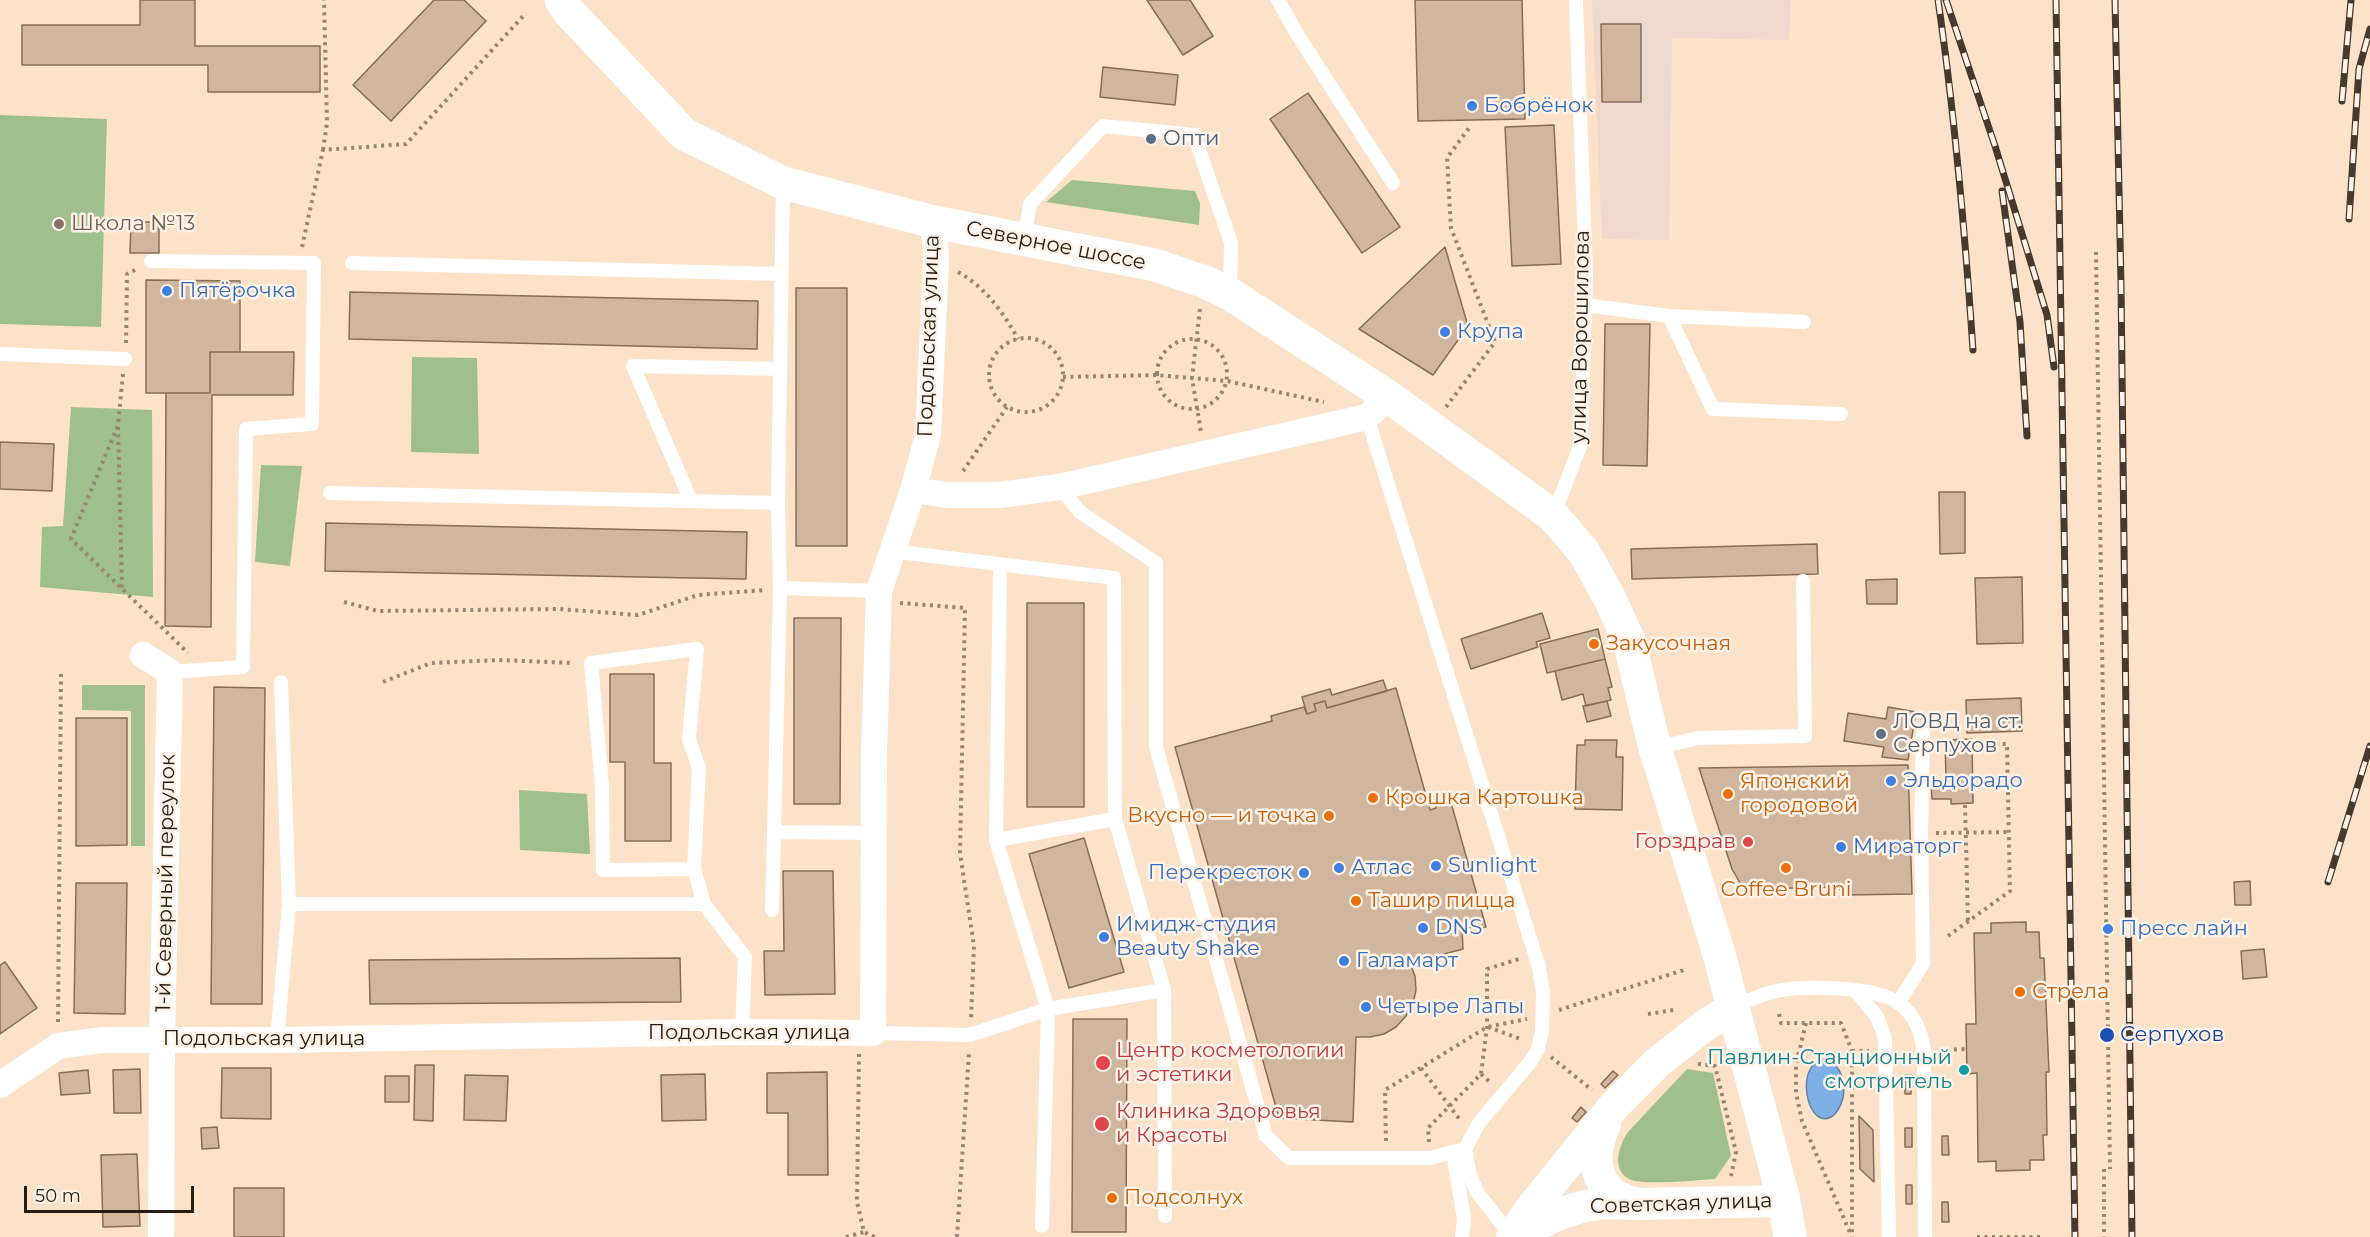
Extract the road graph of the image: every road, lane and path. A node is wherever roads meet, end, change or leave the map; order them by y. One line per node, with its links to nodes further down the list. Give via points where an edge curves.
1 (324, 0): 7 (path, via 327,123)
2 (561, 0): 8 (main road, Северное шоссе, via 684,134)
3 (1278, 0): 9 (lane)
4 (1576, 0): 19 (lane, улица Ворошилова)
5 (526, 13): 7 (path, via 406,144)
6 (1469, 128): 34 (path, via 1447,158 1451,228 1495,342)
7 (323, 150): 15 (path)
8 (783, 183): 10 (main road, Северное шоссе); 17 (lane)
9 (1393, 183)
10 (934, 222): 11 (main road, Северное шоссе); 13 (street, Подольская улица)
11 (1023, 241): 18 (main road, Северное шоссе, via 1155,265); 18 (lane, via 1030,204 1103,126 1194,135 1231,243)
12 (2096, 252): 114 (path)
13 (936, 260): 22 (path, via 973,280 1003,313); 39 (street, Подольская улица, via 928,435)
14 (151, 261): 15 (lane); 25 (path, via 127,274)
15 (298, 263): 54 (lane, via 315,263 312,424 246,429 243,667)
16 (352, 263): 17 (lane)
17 (781, 274): 26 (lane)
18 (1217, 288): 23 (path); 32 (main road, Северное шоссе)
19 (1585, 305): 20 (lane); 44 (lane, улица Ворошилова, via 1581,444)
20 (1669, 316): 21 (lane); 35 (lane, via 1713,409)
21 (1804, 322)
22 (1018, 339): 28 (path, via 1037,339 1046,344 1059,358); 31 (path, via 999,350 990,369 992,390)
23 (1195, 339): 27 (path, via 1176,342 1168,348); 29 (path); 30 (path, via 1205,341 1220,353)
24 (0, 354): 25 (lane)
25 (125, 359): 36 (path)
26 (780, 369): 42 (lane, via 633,366); 43 (lane)
27 (1156, 375): 28 (path); 29 (path); 33 (path, via 1168,401 1186,410)
28 (1063, 377): 31 (path, via 1056,398 1048,405 1028,412)
29 (1191, 378): 30 (path); 33 (path)
30 (1227, 381): 32 (path, via 1313,399); 33 (path, via 1213,403)
31 (1006, 406): 41 (path)
32 (1378, 407): 37 (street); 44 (main road, Северное шоссе); 76 (lane)
33 (1196, 410): 37 (path)
34 (1444, 410)
35 (1842, 414)
36 (118, 425): 48 (path); 48 (path, via 71,539)
37 (1206, 453): 38 (street)
38 (1059, 487): 41 (street, via 1000,495); 112 (lane, via 1080,512 1156,563 1156,747 1266,1136 1289,1158)
39 (913, 490): 41 (street); 45 (street, Подольская улица)
40 (330, 493): 42 (lane)
41 (947, 495)
42 (690, 501): 43 (lane)
43 (778, 503): 49 (lane)
44 (1553, 516): 61 (main road, via 1584,552 1629,641)
45 (891, 551): 46 (lane); 50 (street, Подольская улица)
46 (1000, 564): 63 (lane, via 1114,578); 69 (lane)
47 (1803, 581): 61 (lane, via 1805,736 1698,738)
48 (122, 588): 54 (path)
49 (780, 588): 50 (lane); 51 (path, via 698,595 638,615 559,609 378,611); 64 (lane)
50 (879, 596): 67 (street, Подольская улица); 92 (path, via 965,608 960,853 974,946)
51 (344, 602)
52 (143, 656): 56 (street)
53 (591, 663): 58 (path, via 431,663); 70 (lane, via 602,785 603,870); 70 (lane, via 697,649 689,739 699,768)
54 (206, 670): 56 (lane)
55 (62, 672): 96 (path)
56 (170, 672): 93 (street, 1-й Северный переулок)
57 (281, 682): 71 (lane)
58 (383, 682)
59 (1923, 734): 68 (lane)
60 (1986, 744): 66 (path, via 2007,744)
61 (1655, 748): 81 (main road)
62 (1965, 805): 65 (path)
63 (1115, 819): 69 (lane); 78 (lane)
64 (774, 832): 67 (lane); 73 (lane)
65 (1966, 832): 66 (path); 68 (path); 74 (path)
66 (2009, 832): 74 (path, via 2010,891)
67 (874, 833): 91 (street, Подольская улица)
68 (1921, 833): 80 (lane, via 1923,964)
69 (996, 840): 82 (lane)
70 (694, 869): 72 (lane)
71 (289, 904): 72 (lane); 94 (lane)
72 (704, 904): 90 (lane, via 745,957)
73 (772, 910)
74 (1968, 922): 75 (path)
75 (1948, 936)
76 (1535, 954): 89 (path, via 1487,969); 111 (lane, via 1543,993 1538,1049)
77 (1687, 969): 84 (path)
78 (1164, 990): 82 (lane); 118 (lane)
79 (1856, 991): 80 (lane, via 1882,995); 81 (lane, via 1827,988 1772,992); 129 (lane, via 1877,1017 1885,1038)
80 (1898, 1003): 130 (lane, via 1916,1022 1924,1051)
81 (1734, 1007): 107 (street); 116 (main road)
82 (1048, 1009): 92 (lane); 119 (lane)
83 (1674, 1010): 85 (path)
84 (1551, 1013)
85 (1648, 1014)
86 (1779, 1014): 88 (path, via 1781,1023)
87 (1528, 1019): 89 (path)
88 (1806, 1023): 99 (path, via 1841,1023); 128 (path, via 1796,1064 1796,1093 1802,1121)
89 (1487, 1027): 95 (path); 105 (path); 108 (path, via 1481,1074)
90 (742, 1032): 91 (street, Подольская улица); 94 (street, Подольская улица)
91 (866, 1033): 92 (lane); 120 (path, via 857,1202)
92 (970, 1035): 124 (path)
93 (162, 1040): 94 (street, Подольская улица); 96 (street, Подольская улица, via 103,1040); 121 (street, 1-й Северный переулок)
94 (277, 1040)
95 (1526, 1041)
96 (58, 1046): 106 (street, Подольская улица)
97 (1966, 1049): 98 (path)
98 (1936, 1050)
99 (1852, 1051): 100 (path); 128 (path)
100 (1873, 1051)
101 (1551, 1057): 107 (path)
102 (1714, 1058): 104 (path)
103 (1696, 1064): 104 (path)
104 (1715, 1066): 115 (path, via 1736,1152 1731,1176)
105 (1421, 1068): 108 (path); 112 (path, via 1385,1090)
106 (0, 1085)
107 (1607, 1102): 117 (street, via 1595,1160 1612,1193); 126 (street)
108 (1450, 1106): 109 (path); 110 (path, via 1428,1128)
109 (1462, 1122)
110 (1429, 1146)
111 (1459, 1151): 112 (lane, via 1430,1158); 125 (lane); 126 (lane, via 1477,1192)
112 (1386, 1158)
113 (2104, 1170): 133 (path)
114 (2110, 1170)
115 (1723, 1181)
116 (1784, 1201): 117 (street, Советская улица); 127 (main road)
117 (1638, 1204): 126 (street, Советская улица, via 1581,1207)
118 (1165, 1216)
119 (1042, 1226)
120 (864, 1232): 122 (path); 123 (path)
121 (161, 1237)
122 (846, 1237)
123 (875, 1237)
124 (957, 1237)
125 (1462, 1237)
126 (1512, 1237)
127 (1790, 1237)
128 (1852, 1237)
129 (1889, 1237)
130 (1925, 1237)
131 (1977, 1237): 132 (path)
132 (2042, 1237)
133 (2104, 1237)

